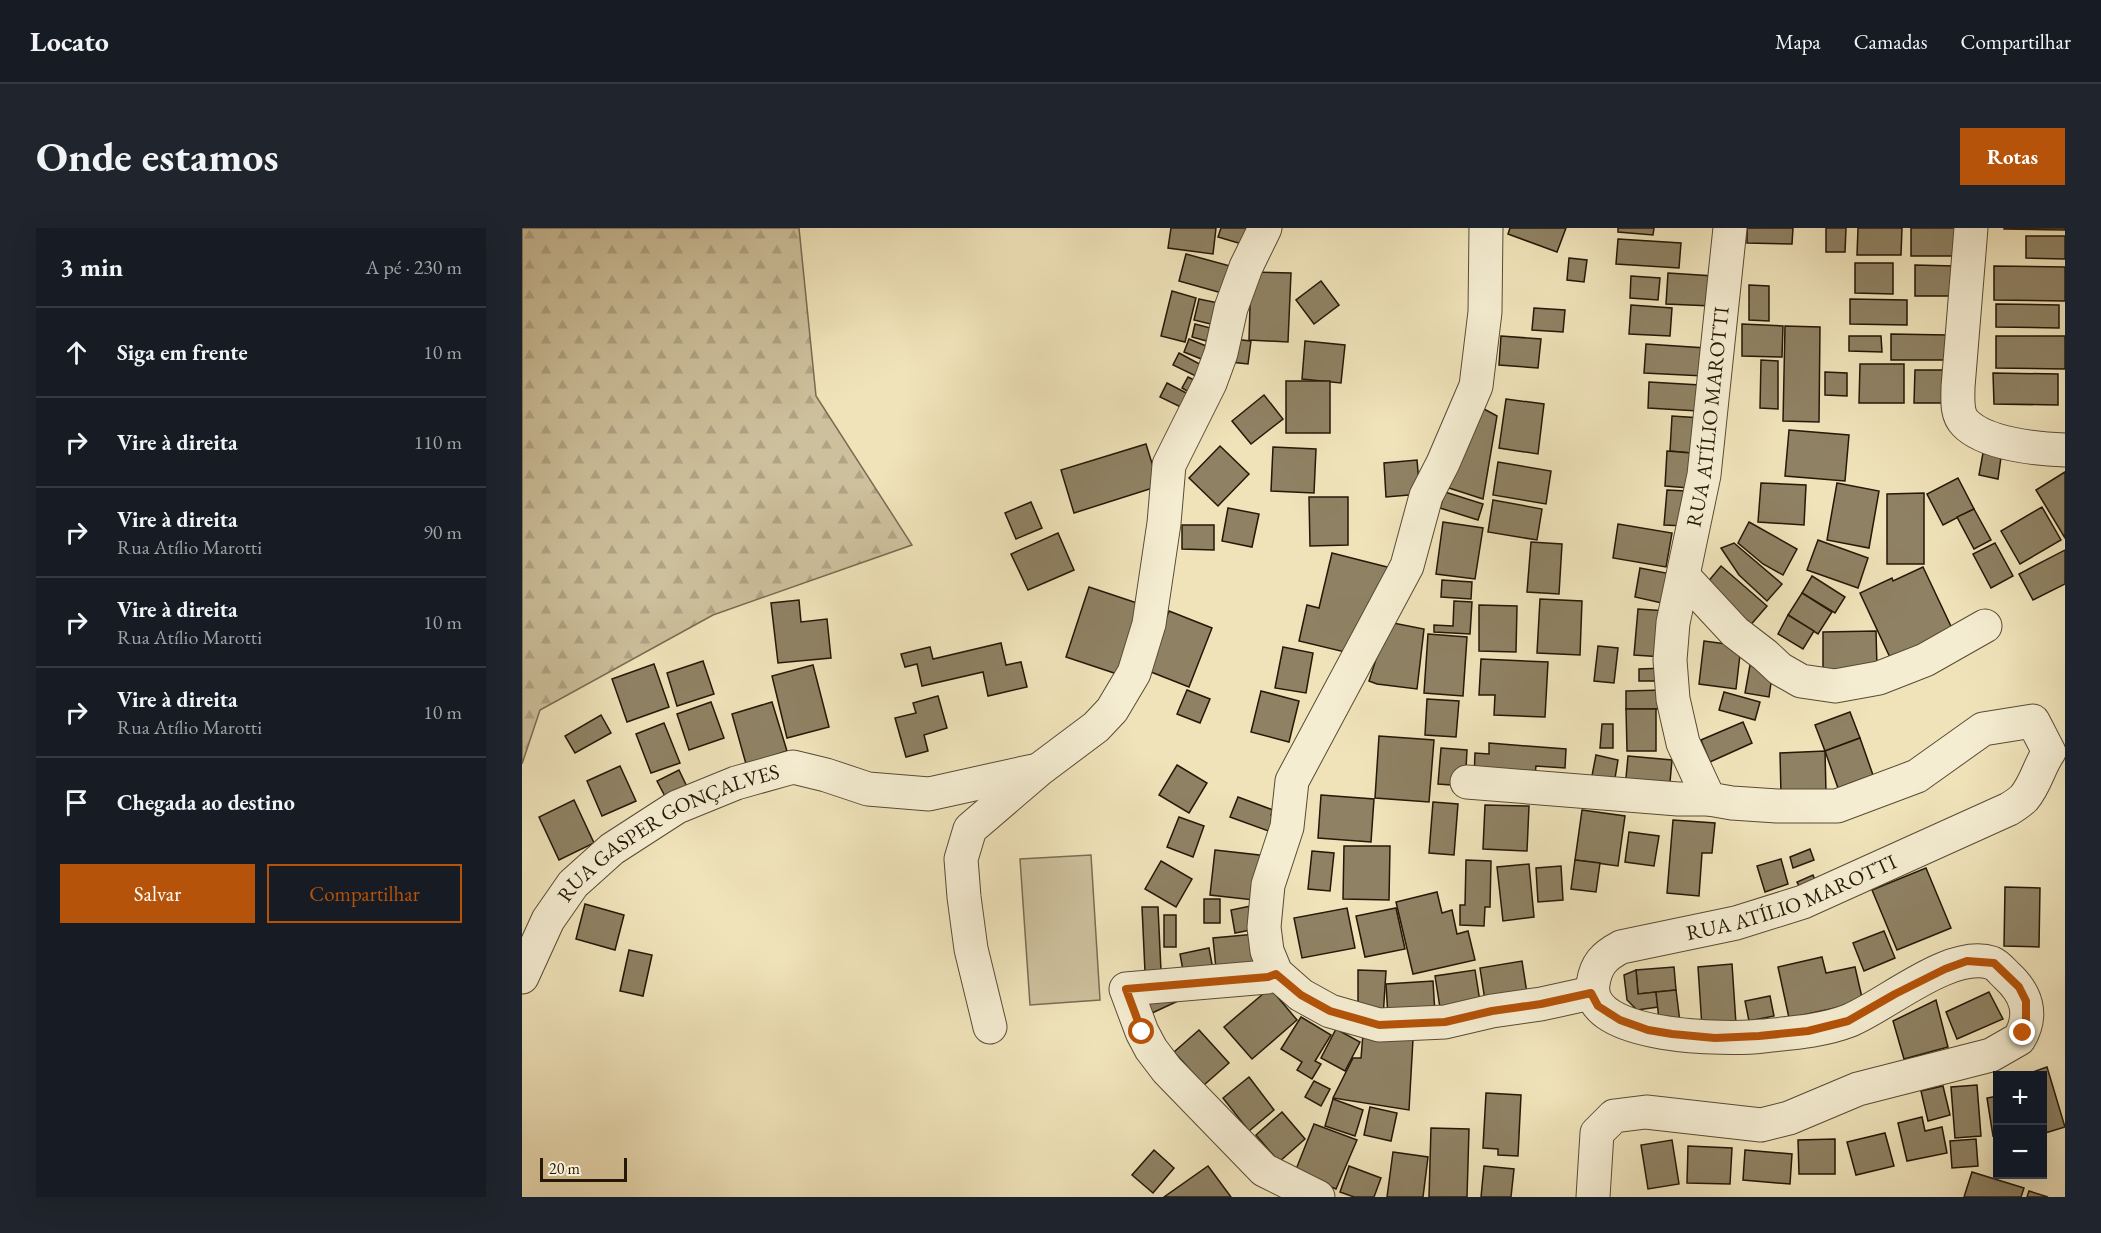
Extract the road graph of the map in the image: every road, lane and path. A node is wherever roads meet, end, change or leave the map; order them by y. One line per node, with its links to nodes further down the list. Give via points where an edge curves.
1 (1265, 228): 9 (street, via 1230,308 1210,383 1169,465 1149,624 1134,673 1112,710)
2 (1486, 228): 12 (street, via 1485,312 1476,386 1426,496 1407,566 1292,781 1287,827 1268,885 1264,927 1267,951)
3 (1730, 228): 6 (street, RUA ATÍLIO MAROTTI, via 1704,475)
4 (1971, 228): 5 (street, via 1957,403 1960,414 1977,432 2011,445)
5 (2065, 450)
6 (1683, 576): 7 (street, via 1735,632 1801,681 1835,686 1879,678 1925,660); 11 (street, RUA ATÍLIO MAROTTI, via 1673,623 1673,699 1683,743)
7 (1984, 626)
8 (2057, 751): 11 (street, RUA ATÍLIO MAROTTI, via 2032,721 1983,729 1917,776 1837,806 1766,806); 14 (street, RUA ATÍLIO MAROTTI, via 2042,762 2023,799 2009,809 1803,902 1736,923 1621,947 1601,960)
9 (1040, 769): 13 (street, RUA GASPER GONÇALVES, via 929,794 868,789 793,767 736,783 677,807 612,849 573,884 548,920); 15 (street, via 970,829 961,859 971,949)
10 (1467, 782): 11 (street)
11 (1709, 799)
12 (1276, 974): 14 (street, via 1301,995 1330,1011 1379,1025 1445,1022); 16 (street, via 1126,989 1142,1032 1167,1070 1264,1170)
13 (522, 977)
14 (1591, 993): 17 (street, via 1598,1006 1620,1020 1648,1030 1715,1038 1808,1031 1848,1021 1967,961 1994,963 2019,987 2026,1001 2023,1033 2001,1050 1858,1089 1789,1118 1761,1125 1646,1112 1614,1116 1597,1133)
15 (990, 1027)
16 (1318, 1197)
17 (1593, 1197)

